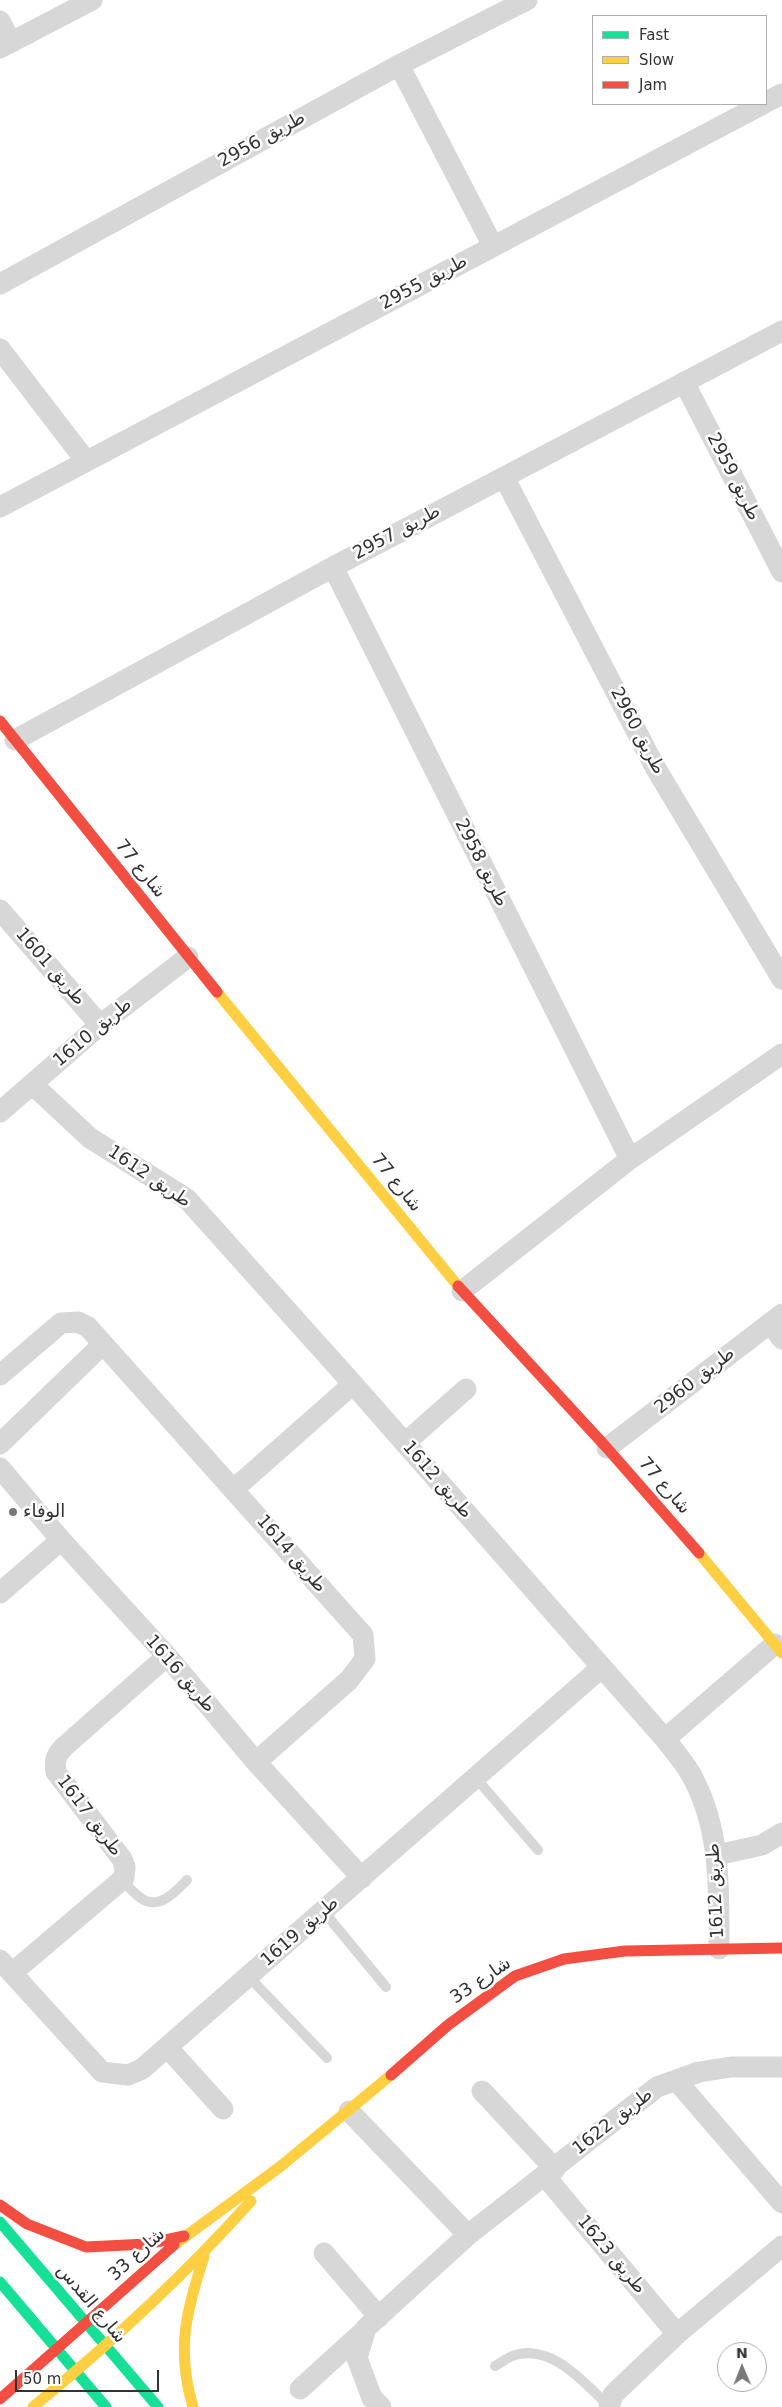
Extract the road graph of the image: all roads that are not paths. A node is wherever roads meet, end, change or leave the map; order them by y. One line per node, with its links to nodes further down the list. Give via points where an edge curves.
1 (92, 0): 4 (street)
2 (527, 0): 5 (street, طريق 2956)
3 (0, 21): 4 (street)
4 (5, 45)
5 (399, 65): 9 (street); 10 (street, طريق 2956)
6 (782, 94): 7 (street, طريق 2955)
7 (767, 102)
8 (760, 105): 9 (street, طريق 2955)
9 (493, 246): 14 (street, طريق 2955)
10 (0, 284)
11 (782, 331): 13 (street, طريق 2957)
12 (0, 349): 14 (street)
13 (684, 382): 15 (street, طريق 2957); 18 (street, طريق 2959)
14 (86, 461): 16 (street, طريق 2955)
15 (504, 477): 17 (street, طريق 2957); 23 (street, طريق 2960, via 655,767)
16 (0, 507)
17 (332, 567): 20 (street, طريق 2957); 28 (street, طريق 2958)
18 (782, 572)
19 (0, 721): 20 (street, شارع 77)
20 (15, 740): 22 (street, شارع 77)
21 (0, 910): 24 (street, طريق 1601)
22 (188, 957): 24 (street, طريق 1610); 29 (street, شارع 77)
23 (782, 979)
24 (100, 1025): 26 (street, طريق 1610)
25 (782, 1054): 28 (street)
26 (33, 1085): 27 (street, طريق 1610); 33 (street, طريق 1612, via 90,1138 187,1199)
27 (0, 1112)
28 (630, 1159): 29 (street)
29 (462, 1291): 37 (street, شارع 77)
30 (778, 1325): 37 (street, طريق 2960)
31 (103, 1344): 32 (street, طريق 1614, via 83,1324 61,1323); 36 (street); 39 (street, طريق 1614)
32 (0, 1376)
33 (353, 1384): 35 (street, طريق 1612); 39 (street)
34 (466, 1389): 35 (street)
35 (405, 1443): 44 (street, طريق 1612)
36 (0, 1444)
37 (607, 1448): 42 (street, شارع 77)
38 (0, 1468): 40 (street, طريق 1616)
39 (234, 1489): 46 (street, طريق 1614, via 363,1635 366,1659 349,1680)
40 (62, 1540): 41 (street); 43 (street, طريق 1616)
41 (0, 1593)
42 (779, 1648): 45 (street)
43 (166, 1656): 46 (street, طريق 1616); 52 (street, طريق 1617, via 65,1746 54,1763 56,1772 122,1859 124,1878)
44 (602, 1666): 45 (street, طريق 1612); 47 (street, طريق 1619)
45 (665, 1739): 50 (street, طريق 1612, via 694,1779)
46 (256, 1762): 51 (street, طريق 1616)
47 (476, 1777): 49 (lane); 51 (street, طريق 1619)
48 (782, 1833): 50 (street, via 762,1845)
49 (538, 1850)
50 (717, 1856): 56 (street, طريق 1612)
51 (362, 1878): 54 (street, طريق 1619)
52 (120, 1880): 53 (lane, via 142,1899 151,1902 163,1901); 57 (street, طريق 1617)
53 (188, 1880)
54 (324, 1912): 58 (street, طريق 1619); 59 (lane)
55 (782, 1948): 56 (street, شارع 33)
56 (719, 1949): 66 (street, شارع 33, via 625,1951 564,1959 515,1976 448,2025)
57 (6, 1966): 60 (street, طريق 1619, via 102,2072 128,2075 142,2069)
58 (249, 1977): 60 (street, طريق 1619); 61 (lane)
59 (386, 1987)
60 (167, 2047): 65 (street)
61 (327, 2058)
62 (782, 2067): 63 (street, طريق 1622, via 731,2067)
63 (676, 2080): 68 (street, طريق 1622, via 657,2087); 69 (street)
64 (482, 2091): 68 (street, طريق 1623)
65 (223, 2110)
66 (349, 2111): 67 (street, شارع 33); 73 (street)
67 (281, 2166): 72 (street, شارع 33); 75 (street, شارع 33)
68 (550, 2172): 73 (street, طريق 1622); 80 (street, طريق 1623)
69 (782, 2203)
70 (0, 2205): 72 (street, via 27,2224 86,2248 147,2244)
71 (0, 2222): 79 (street, شارع القدس)
72 (185, 2235): 79 (street, شارع 33)
73 (468, 2235): 78 (street, طريق 1622)
74 (782, 2246): 80 (street)
75 (206, 2252): 81 (street, شارع 33); 91 (street, via 190,2298 184,2352)
76 (324, 2253): 78 (street)
77 (0, 2282): 82 (street)
78 (373, 2322): 85 (street, طريق 1622); 92 (street, via 358,2358 372,2398)
79 (85, 2324): 81 (street, شارع القدس); 82 (street, شارع 33)
80 (678, 2334): 87 (street, via 613,2395)
81 (104, 2347): 84 (street, شارع 33); 90 (street, شارع القدس)
82 (56, 2349): 84 (street); 86 (street, شارع 33)
83 (495, 2366): 87 (lane, via 515,2355 535,2353 554,2358)
84 (76, 2372): 88 (street, شارع 33); 89 (street)
85 (300, 2389)
86 (0, 2399)
87 (609, 2406)
88 (33, 2407)
89 (106, 2407)
90 (158, 2407)
91 (193, 2407)
92 (380, 2407)

